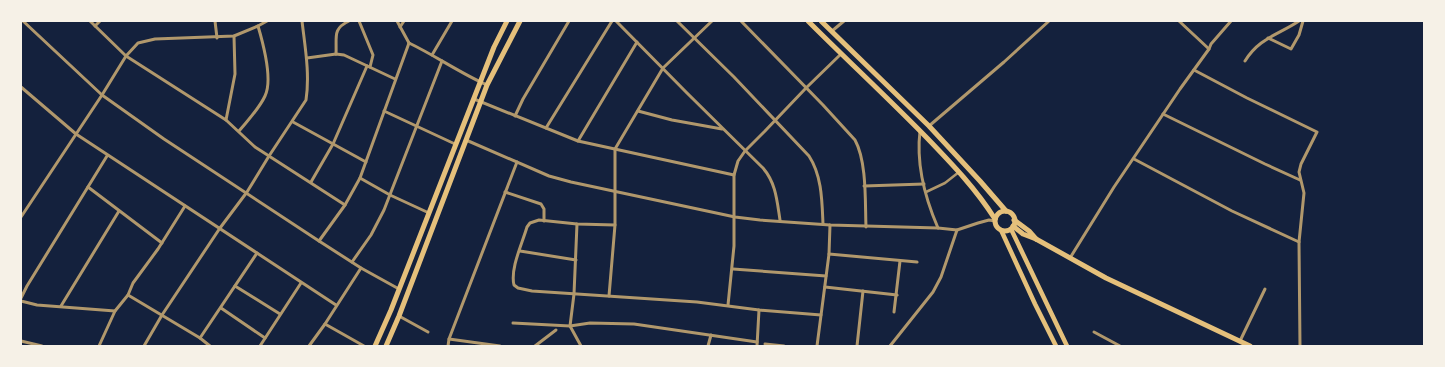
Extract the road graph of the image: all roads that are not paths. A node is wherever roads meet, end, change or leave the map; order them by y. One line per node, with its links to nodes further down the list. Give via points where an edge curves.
1 (24, 21): 54 (street)
2 (90, 21): 28 (street)
3 (100, 21): 28 (street)
4 (215, 21): 34 (street)
5 (267, 21): 29 (street)
6 (302, 21): 43 (street)
7 (350, 21): 39 (street, via 337,30)
8 (359, 21): 46 (street, via 373,55)
9 (397, 21): 30 (street)
10 (404, 21): 30 (street)
11 (452, 21): 41 (street)
12 (507, 21): 50 (main road)
13 (520, 21): 51 (main road)
14 (569, 21): 60 (street)
15 (612, 21): 66 (street)
16 (616, 21): 36 (street)
17 (677, 21): 33 (street)
18 (712, 21): 33 (street)
19 (741, 21): 52 (street)
20 (808, 21): 40 (main road)
21 (821, 21): 31 (main road)
22 (844, 21): 31 (street)
23 (1049, 21): 65 (street)
24 (1179, 21): 38 (street)
25 (1231, 21): 38 (street)
26 (1299, 21): 35 (street)
27 (1303, 21): 35 (street, via 1291,49)
28 (95, 26): 42 (street)
29 (258, 26): 32 (street); 69 (street, via 264,48 268,83 266,95)
30 (400, 27): 37 (street)
31 (832, 32): 65 (main road)
32 (234, 36): 34 (street); 61 (street, via 235,74)
33 (694, 37): 47 (street); 62 (street)
34 (216, 38): 42 (street, via 155,39 138,43)
35 (1268, 38): 45 (street, via 1252,50)
36 (637, 42): 47 (street); 72 (street)
37 (409, 43): 41 (street); 49 (street)
38 (1210, 48): 48 (street)
39 (336, 54): 43 (street); 46 (street, via 344,55)
40 (842, 54): 52 (street); 68 (main road)
41 (432, 55): 44 (street)
42 (126, 56): 54 (street); 61 (street)
43 (307, 58): 63 (street, via 306,100)
44 (442, 61): 50 (street); 64 (street)
45 (1245, 61)
46 (368, 67): 49 (street); 73 (street)
47 (663, 68): 58 (street); 67 (street)
48 (1194, 70): 59 (street); 85 (street, via 1317,132 1301,164)
49 (395, 79): 57 (street)
50 (480, 82): 51 (street); 55 (main road)
51 (487, 85): 56 (main road)
52 (806, 88): 62 (street); 88 (street, via 855,140 861,154)
53 (21, 89): 70 (street)
54 (102, 95): 70 (street); 90 (street, via 164,139)
55 (474, 99): 56 (street); 74 (main road)
56 (481, 101): 60 (street); 71 (main road)
57 (384, 111): 64 (street); 80 (street)
58 (638, 111): 67 (street); 75 (street)
59 (1163, 114): 79 (street); 85 (street)
60 (515, 116): 66 (street)
61 (226, 120): 69 (street)
62 (776, 121): 76 (street); 107 (street, via 813,163 819,182)
63 (293, 122): 73 (street); 78 (street)
64 (416, 126): 74 (street); 94 (street)
65 (929, 126): 98 (main road)
66 (546, 128): 72 (street)
67 (723, 129): 76 (street)
68 (920, 130): 82 (main road); 87 (street, via 919,155)
69 (239, 131): 78 (street, via 255,147)
70 (76, 134): 77 (street); 100 (street)
71 (466, 140): 81 (street); 153 (main road)
72 (578, 141): 75 (street)
73 (332, 144): 80 (street); 86 (street)
74 (455, 144): 99 (main road)
75 (615, 149): 83 (street); 92 (street)
76 (745, 151): 83 (street, via 738,161); 102 (street, via 772,179)
77 (108, 156): 89 (street); 96 (street)
78 (269, 156): 86 (street); 90 (street)
79 (1134, 159): 119 (street, via 1232,211); 123 (street, via 1106,198)
80 (366, 162): 84 (street)
81 (517, 162): 91 (street); 92 (street, via 559,179)
82 (960, 172): 93 (street); 103 (main road, via 985,202)
83 (734, 175): 101 (street)
84 (360, 178): 94 (street); 95 (street)
85 (1300, 180): 119 (street, via 1304,193)
86 (311, 182): 95 (street)
87 (924, 184): 88 (street); 93 (street)
88 (864, 186): 110 (street)
89 (88, 187): 97 (street); 141 (street)
90 (247, 192): 111 (street); 117 (street)
91 (505, 192): 105 (street, via 541,204 544,209); 164 (street)
92 (615, 192): 101 (street); 108 (street)
93 (926, 192): 112 (street)
94 (390, 195): 99 (street); 126 (street, via 372,235)
95 (345, 205): 117 (street)
96 (186, 206): 111 (street); 118 (street)
97 (119, 211): 118 (street); 145 (street)
98 (1006, 211): 103 (main road, via 999,213); 104 (main road)
99 (429, 213): 134 (main road)
100 (21, 217)
101 (735, 217): 102 (street); 129 (street)
102 (780, 220): 107 (street)
103 (995, 220): 114 (street); 115 (main road)
104 (1014, 220): 113 (main road); 116 (main road)
105 (544, 221): 106 (street); 120 (street, via 530,223)
106 (577, 224): 108 (street); 124 (street)
107 (823, 224): 109 (street)
108 (615, 225): 140 (street)
109 (830, 225): 110 (street); 122 (street)
110 (866, 227): 112 (street)
111 (220, 228): 121 (street); 151 (street)
112 (938, 228): 114 (street)
113 (1012, 228): 115 (main road); 116 (main road); 163 (main road)
114 (957, 230): 188 (street, via 933,292)
115 (1001, 230): 169 (main road)
116 (1036, 239): 123 (main road)
117 (319, 241): 126 (street)
118 (162, 242): 138 (street, via 133,283)
119 (1299, 242): 192 (street)
120 (520, 251): 124 (street); 137 (street, via 513,275 516,287 532,291)
121 (258, 252): 131 (street); 132 (street)
122 (829, 254): 125 (street); 130 (street)
123 (1070, 258): 166 (main road, via 1106,278)
124 (576, 260): 137 (street)
125 (900, 261): 127 (street); 139 (street)
126 (352, 262): 128 (street)
127 (917, 262)
128 (361, 268): 134 (street); 143 (street)
129 (733, 269): 130 (street); 144 (street)
130 (826, 276): 133 (street)
131 (301, 283): 143 (street); 150 (street)
132 (236, 286): 146 (street); 150 (street)
133 (824, 287): 136 (street); 152 (street)
134 (399, 289): 177 (main road)
135 (1265, 289): 166 (street)
136 (863, 291): 139 (street); 187 (street)
137 (574, 294): 140 (street); 156 (street)
138 (128, 295): 148 (street); 151 (street)
139 (897, 295): 149 (street)
140 (609, 296): 144 (street)
141 (21, 298)
142 (21, 301): 145 (street)
143 (336, 305): 154 (street)
144 (728, 305): 147 (street)
145 (61, 306): 148 (street)
146 (221, 308): 161 (street); 162 (street)
147 (759, 310): 152 (street); 167 (street)
148 (115, 311): 171 (street)
149 (894, 312)
150 (280, 314): 162 (street)
151 (162, 315): 161 (street); 172 (street)
152 (821, 315): 186 (street)
153 (399, 316): 158 (street); 178 (main road)
154 (325, 324): 175 (street); 176 (street)
155 (513, 324): 156 (street)
156 (570, 326): 160 (street, via 590,323 634,324); 182 (street)
157 (556, 330): 181 (street)
158 (428, 332)
159 (1094, 332): 190 (street)
160 (711, 335): 167 (street); 183 (street)
161 (200, 338): 173 (street)
162 (265, 338): 174 (street)
163 (1063, 338): 169 (main road); 189 (main road)
164 (449, 339): 179 (street); 180 (street)
165 (21, 341): 170 (street)
166 (1240, 341): 191 (main road)
167 (757, 342): 184 (street)
168 (765, 344): 185 (street)
169 (1056, 345)
170 (42, 346)
171 (100, 346)
172 (144, 346)
173 (210, 346)
174 (260, 346)
175 (309, 346)
176 (364, 346)
177 (375, 346)
178 (386, 346)
179 (448, 346)
180 (500, 346)
181 (535, 346)
182 (581, 346)
183 (708, 346)
184 (757, 346)
185 (784, 346)
186 (816, 346)
187 (857, 346)
188 (890, 346)
189 (1067, 346)
190 (1120, 346)
191 (1250, 346)
192 (1300, 346)

